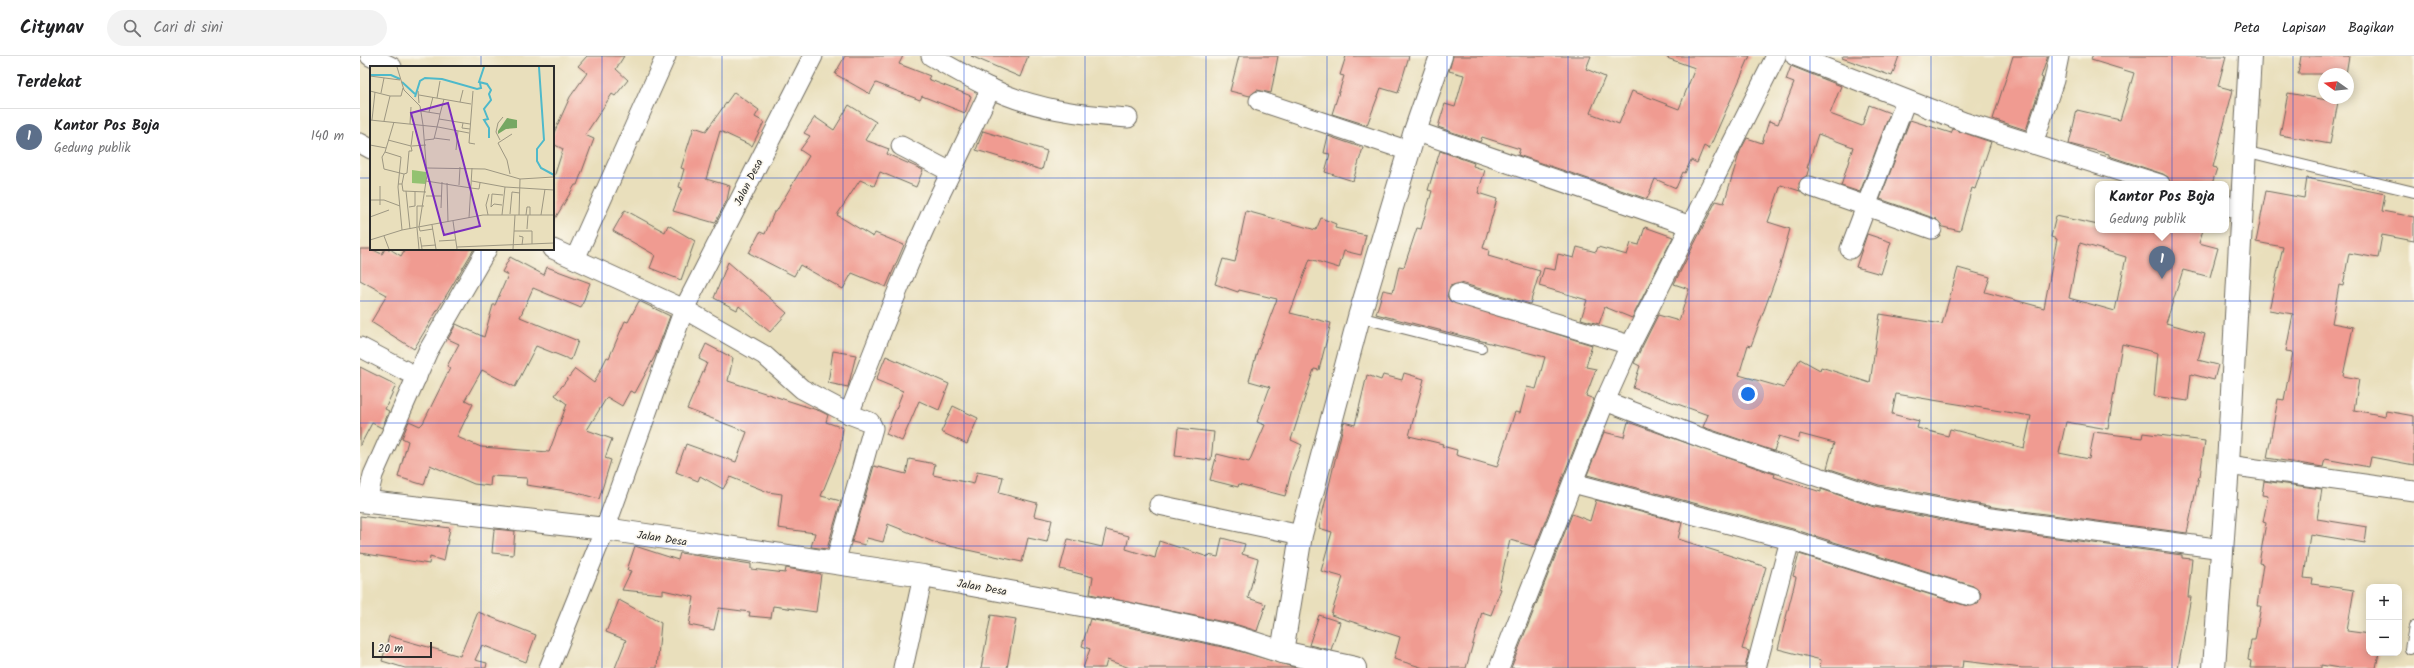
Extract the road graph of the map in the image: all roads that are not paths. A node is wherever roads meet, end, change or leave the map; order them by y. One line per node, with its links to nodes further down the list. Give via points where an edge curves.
1 (370, 56): 10 (street)
2 (666, 56): 32 (street)
3 (813, 56): 34 (street, Jalan Desa)
4 (930, 56): 11 (street)
5 (1441, 56): 15 (street)
6 (1776, 56): 27 (street)
7 (1795, 56): 12 (street)
8 (2059, 56): 17 (street, via 2054,80)
9 (2250, 56): 20 (street)
10 (390, 66)
11 (991, 88): 14 (street, via 1056,110); 21 (street)
12 (1906, 100): 17 (street); 25 (street)
13 (1259, 101): 15 (street)
14 (1128, 118)
15 (1412, 141): 27 (street); 35 (street)
16 (360, 143): 19 (street)
17 (2033, 144): 22 (street)
18 (902, 146): 21 (street)
19 (370, 148)
20 (2244, 152): 24 (lane); 26 (street)
21 (952, 172): 41 (street, via 935,204 893,302)
22 (2150, 181)
23 (1809, 186): 25 (street)
24 (2414, 192)
25 (1866, 206): 28 (street); 30 (street)
26 (2233, 208): 42 (street)
27 (1691, 226): 36 (street)
28 (1932, 229)
29 (554, 249): 32 (street)
30 (1850, 249)
31 (486, 250): 39 (street, Jalan Desa, via 428,351)
32 (575, 259): 34 (street)
33 (1458, 294): 36 (street)
34 (684, 309): 41 (street, via 764,355 802,389); 47 (street, Jalan Desa)
35 (1359, 317): 38 (lane); 48 (street)
36 (1630, 345): 40 (street)
37 (360, 347): 39 (street)
38 (1481, 348)
39 (417, 377): 45 (street, Jalan Desa)
40 (1605, 401): 43 (street); 50 (street, via 1707,440 1876,496 1991,518)
41 (849, 414): 51 (street, via 870,422 873,428)
42 (2228, 465): 44 (street); 50 (street)
43 (1573, 483): 49 (street); 60 (street)
44 (2414, 491)
45 (364, 501): 47 (street, Jalan Desa)
46 (1159, 505): 48 (street)
47 (605, 529): 51 (street, Jalan Desa); 57 (street, Jalan Desa)
48 (1301, 535): 56 (street)
49 (1790, 540): 53 (street); 61 (street)
50 (2222, 549): 62 (street)
51 (835, 563): 52 (street, Jalan Desa)
52 (922, 576): 56 (street, Jalan Desa, via 1119,612 1235,637); 58 (street)
53 (1970, 596)
54 (2414, 627): 55 (lane)
55 (2410, 649)
56 (1282, 652): 59 (street, Jalan Desa)
57 (549, 668)
58 (903, 668)
59 (1355, 668)
60 (1499, 668)
61 (1756, 668)
62 (2214, 668)

